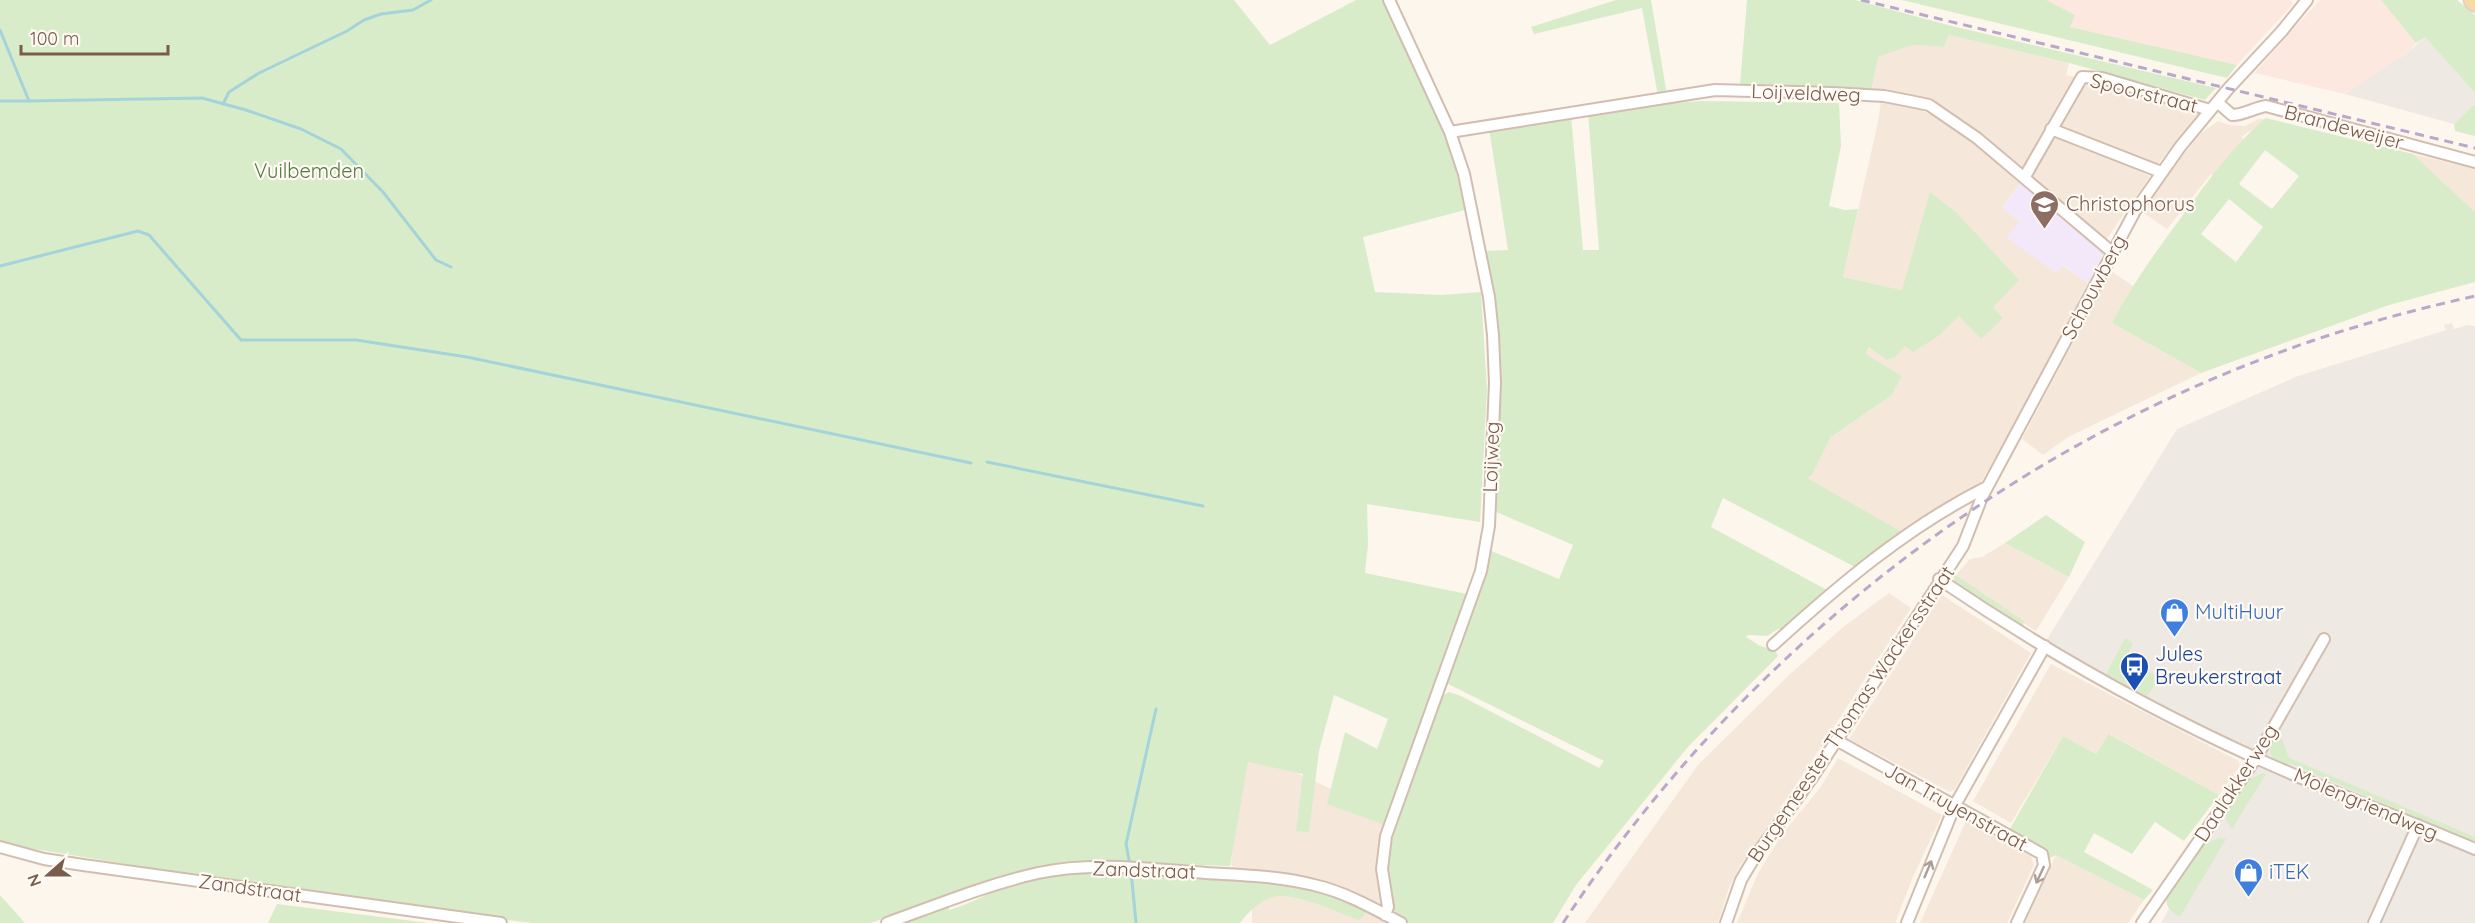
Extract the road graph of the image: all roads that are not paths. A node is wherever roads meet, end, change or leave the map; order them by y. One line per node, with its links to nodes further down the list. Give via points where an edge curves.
1 (1389, 0): 7 (street, Loijweg)
2 (2301, 0): 4 (street, Schouwberg)
3 (2307, 0): 4 (street, Schouwberg)
4 (2292, 20): 5 (street, Schouwberg)
5 (2214, 106): 6 (street, Spoorstraat, via 2086,75 2079,80); 8 (street, Brandeweijer, via 2232,115 2266,106); 9 (street, Schouwberg)
6 (2051, 129): 9 (street); 10 (street)
7 (1450, 132): 10 (street, Loijveldweg, via 1715,90 1884,96 1929,105 1977,138); 24 (street, Loijweg, via 1479,242 1493,335 1489,526 1481,571 1386,836 1382,869 1388,907)
8 (2475, 162)
9 (2161, 172): 11 (street, Schouwberg)
10 (2024, 178): 11 (street, Loijveldweg)
11 (2112, 252): 12 (street, Schouwberg)
12 (1987, 487): 13 (street, Schouwberg); 16 (street, via 1937,513 1896,542 1826,596)
13 (1978, 506): 14 (street, Burgemeester Thomas Wackersstraat, via 1963,546)
14 (1939, 579): 17 (street, Molengriendweg); 18 (street, Burgemeester Thomas Wackersstraat)
15 (2324, 639): 19 (street, Daalakkerweg)
16 (1773, 645)
17 (2045, 646): 19 (street, Molengriendweg); 20 (street)
18 (1836, 740): 20 (street, Jan Truyenstraat); 28 (street, Burgemeester Thomas Wackersstraat, via 1756,855 1741,880)
19 (2256, 758): 21 (street, Molengriendweg); 31 (street, Daalakkerweg)
20 (1955, 805): 29 (street, one-way to 20); 30 (street, Jan Truyenstraat, one-way to 30, via 2042,854 2044,865)
21 (2418, 825): 23 (street, Molengriendweg); 32 (street)
22 (0, 847): 25 (street, Zandstraat, via 92,866)
23 (2475, 849)
24 (1385, 915): 26 (street, Zandstraat, via 1355,899 1291,881 1093,867 1013,879); 27 (street, Zandstraat)
25 (501, 923)
26 (887, 923)
27 (1401, 923)
28 (1726, 923)
29 (1907, 923)
30 (2017, 923)
31 (2142, 923)
32 (2374, 923)

